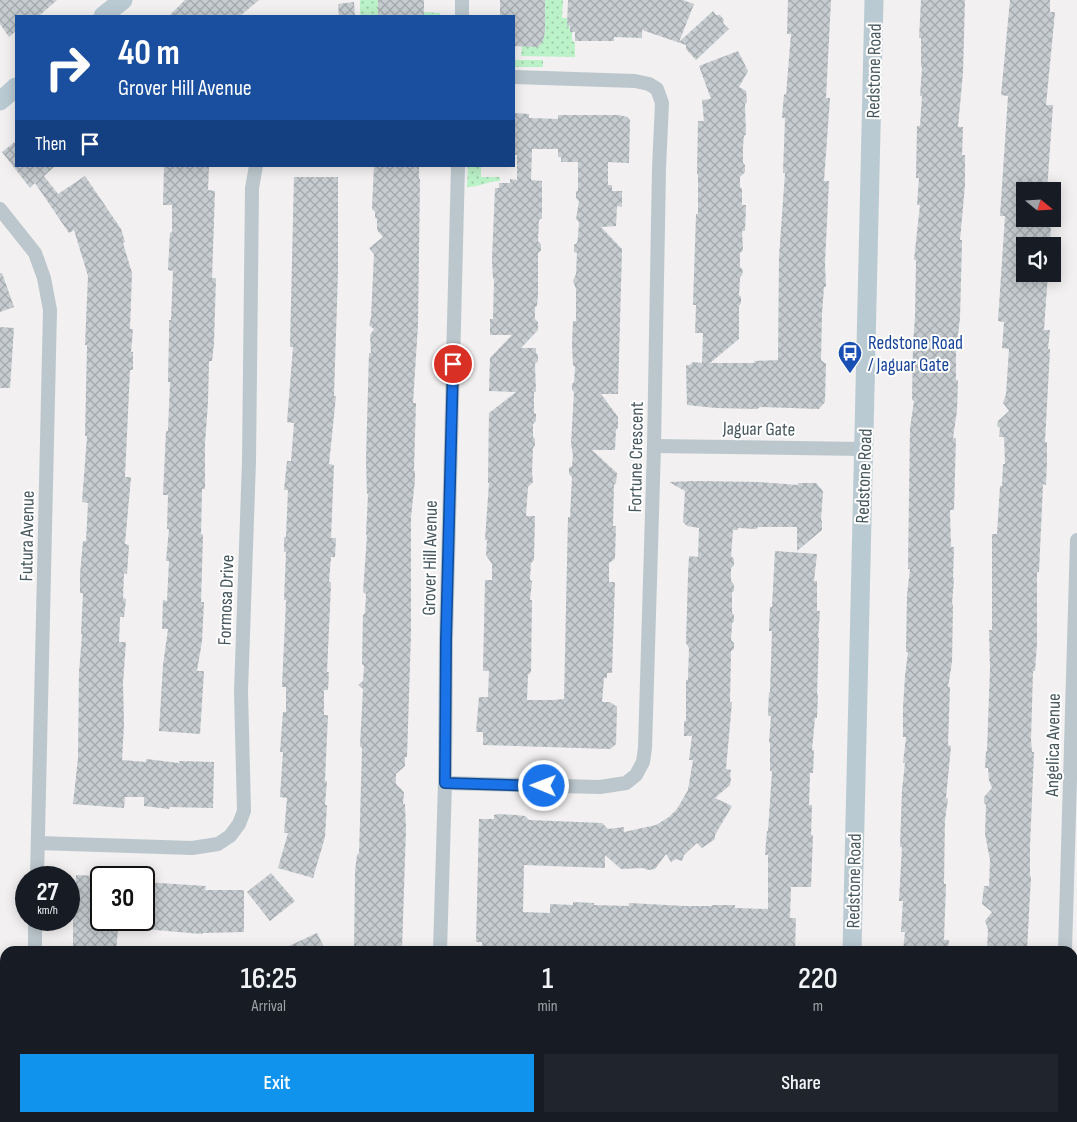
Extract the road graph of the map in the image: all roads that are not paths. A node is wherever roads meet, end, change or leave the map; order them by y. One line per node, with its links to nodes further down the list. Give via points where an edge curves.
1 (123, 0): 4 (street)
2 (462, 0): 5 (street)
3 (874, 0): 13 (street, Redstone Road)
4 (104, 15)
5 (462, 15)
6 (515, 77): 12 (street, Fortune Crescent, via 635,81 657,89 662,103)
7 (15, 89): 8 (street)
8 (0, 101)
9 (256, 167): 17 (street, Formosa Drive, via 252,188 249,461 241,692 244,811 230,836 218,844 192,848)
10 (458, 167): 16 (street, Grover Hill Avenue)
11 (0, 209): 17 (street, Futura Avenue, via 35,253 50,310)
12 (654, 446): 13 (street, Jaguar Gate); 16 (street, Fortune Crescent, via 645,748 643,762 636,775 626,783 600,787)
13 (863, 449): 22 (street, Redstone Road)
14 (1077, 540): 15 (street, Angelica Avenue)
15 (1075, 652): 23 (street, Angelica Avenue)
16 (445, 783): 21 (street, Grover Hill Avenue)
17 (38, 843): 18 (street, Futura Avenue)
18 (37, 866)
19 (35, 931): 20 (street)
20 (35, 946)
21 (440, 946)
22 (852, 946)
23 (1065, 946)

